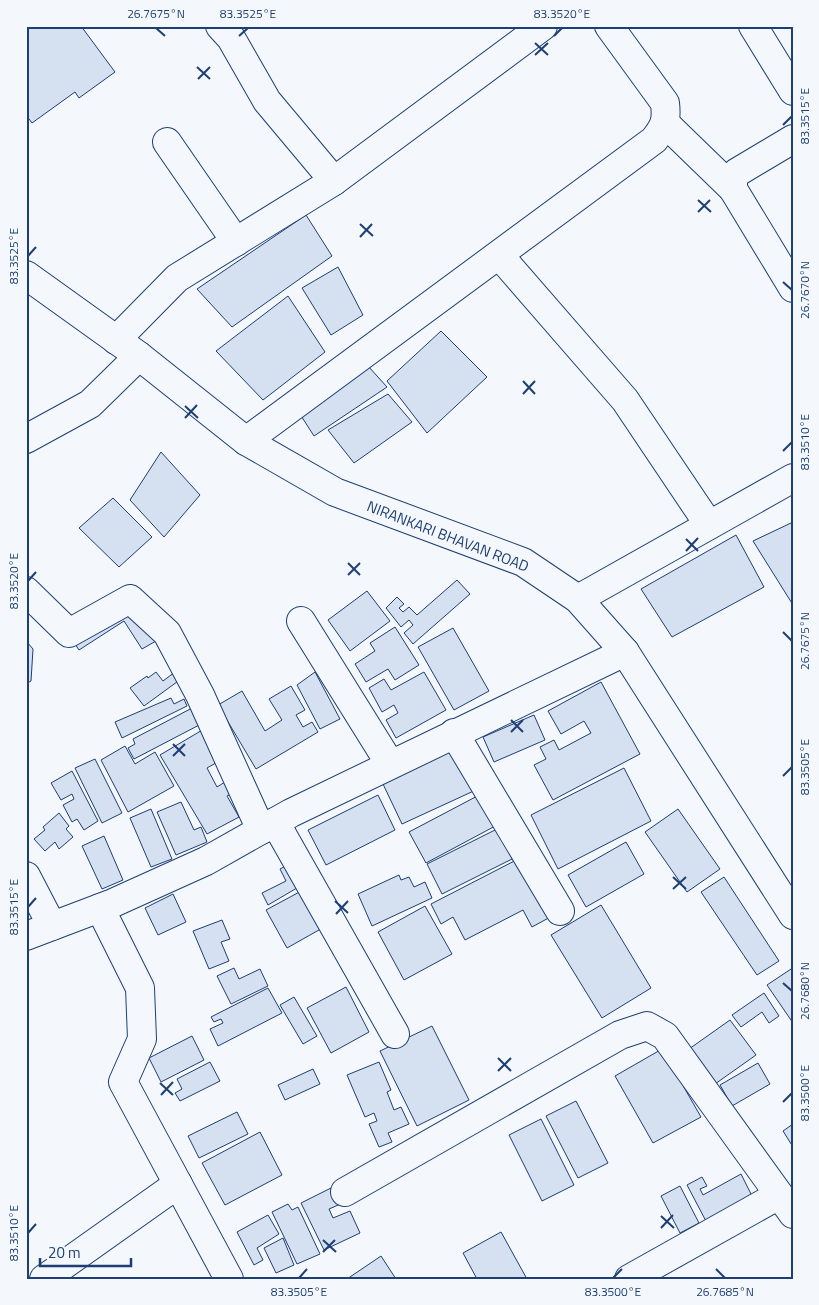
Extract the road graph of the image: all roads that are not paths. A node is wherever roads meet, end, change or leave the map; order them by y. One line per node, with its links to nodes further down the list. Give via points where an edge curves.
1 (220, 26): 9 (street, via 231,38 267,101)
2 (609, 26): 6 (street, via 664,103)
3 (753, 26): 5 (street)
4 (535, 28): 9 (street)
5 (793, 91)
6 (665, 123): 10 (street); 12 (street, via 654,140)
7 (793, 139): 10 (street, via 736,173)
8 (167, 142): 11 (street)
9 (334, 181): 11 (street)
10 (732, 189): 14 (street)
11 (236, 242): 15 (street, via 177,278)
12 (499, 255): 18 (street); 20 (street, via 625,400)
13 (26, 275): 15 (street, NIRANKARI BHAVAN ROAD)
14 (793, 288)
15 (116, 340): 16 (street, NIRANKARI BHAVAN ROAD)
16 (139, 356): 17 (street, via 90,404); 18 (street, NIRANKARI BHAVAN ROAD)
17 (26, 439)
18 (246, 441): 22 (street, NIRANKARI BHAVAN ROAD, via 335,492 523,562)
19 (793, 478): 20 (street)
20 (709, 525): 22 (street)
21 (26, 591): 27 (street, via 69,633 130,599 167,632)
22 (578, 599): 24 (street, NIRANKARI BHAVAN ROAD)
23 (301, 621): 26 (street)
24 (625, 652): 25 (street); 29 (street, NIRANKARI BHAVAN ROAD)
25 (454, 733): 26 (street); 31 (street)
26 (390, 764): 27 (street)
27 (268, 826): 30 (street, via 206,861); 34 (street)
28 (26, 876): 32 (street)
29 (790, 905)
30 (100, 908): 32 (street); 35 (street, via 140,988 142,1040 123,1082)
31 (560, 911)
32 (52, 926): 33 (street)
33 (26, 936)
34 (395, 1034)
35 (178, 1184): 38 (street); 39 (street)
36 (345, 1192): 37 (street, via 620,1035 647,1026 665,1036)
37 (786, 1205): 40 (street)
38 (44, 1279)
39 (229, 1279)
40 (629, 1279)

